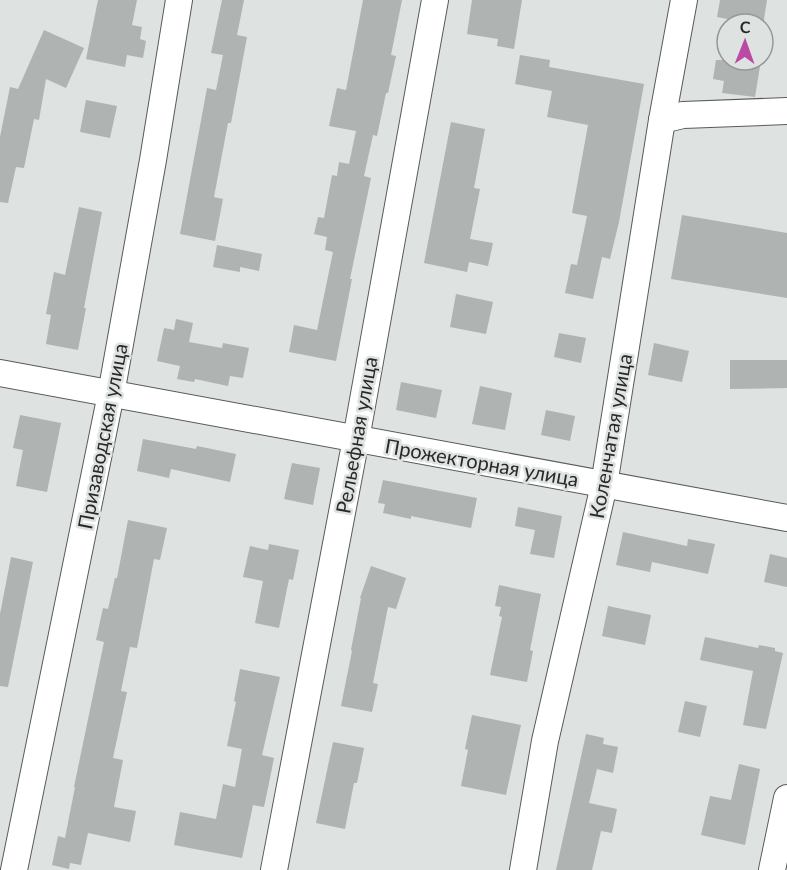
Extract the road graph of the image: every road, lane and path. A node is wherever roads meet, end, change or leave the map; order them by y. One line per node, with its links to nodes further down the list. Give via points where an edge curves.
1 (179, 0): 7 (street, Призаводская улица)
2 (435, 0): 8 (street, Рельефная улица)
3 (684, 0): 5 (street, Коленчатая улица)
4 (787, 111): 5 (street, via 682,115)
5 (662, 120): 9 (street, Коленчатая улица)
6 (0, 374): 7 (street, Прожекторная улица)
7 (111, 394): 8 (street, Прожекторная улица); 12 (street, Призаводская улица)
8 (356, 439): 9 (street, Прожекторная улица); 13 (street, Рельефная улица)
9 (604, 485): 10 (street, Прожекторная улица); 14 (street, Коленчатая улица, via 545,741)
10 (787, 518)
11 (787, 798): 15 (street)
12 (14, 870)
13 (274, 870)
14 (523, 870)
15 (772, 870)

